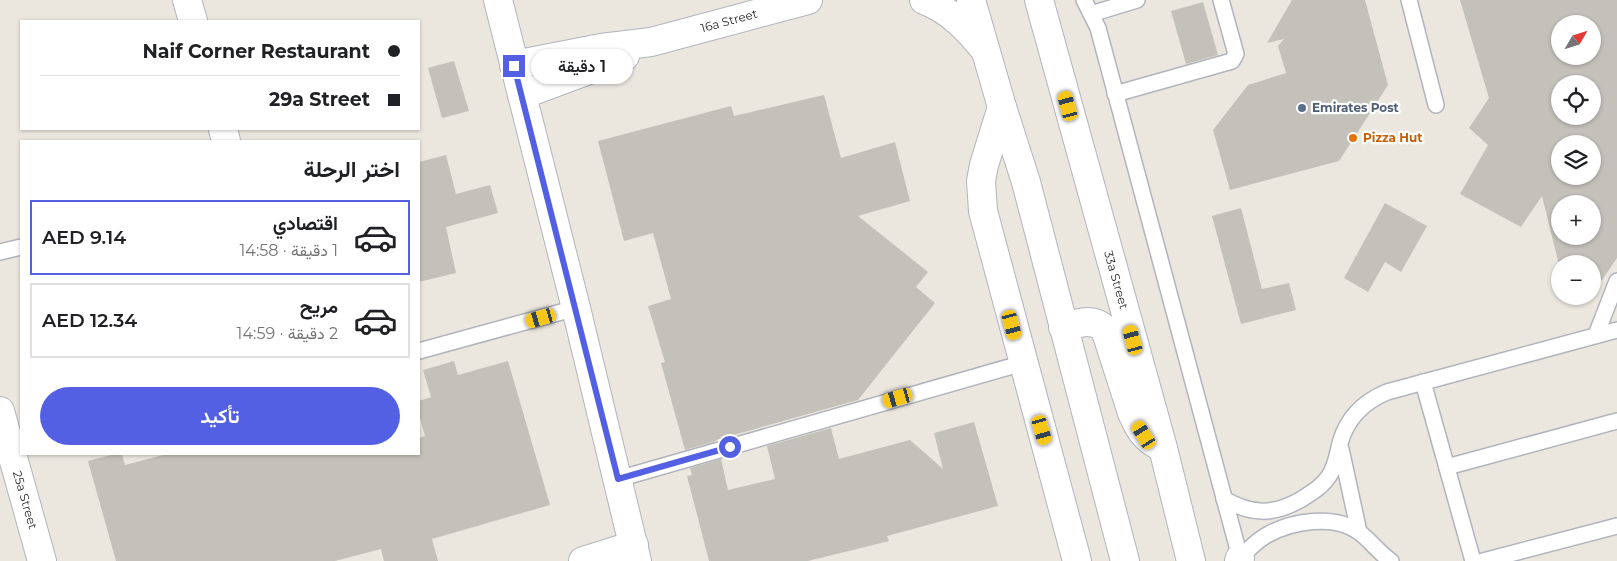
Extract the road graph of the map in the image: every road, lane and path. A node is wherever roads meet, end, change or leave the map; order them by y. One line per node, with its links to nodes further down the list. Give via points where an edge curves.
1 (186, 0): 12 (street)
2 (498, 0): 15 (street)
3 (808, 0): 13 (street, 16a Street)
4 (924, 0): 14 (street, via 952,16)
5 (971, 0): 14 (street)
6 (1039, 0): 33 (street, 33a Street)
7 (1084, 0): 11 (lane)
8 (1137, 0): 11 (lane)
9 (1221, 0): 16 (lane, via 1236,54 1232,61)
10 (1409, 0): 18 (lane)
11 (1091, 14): 16 (lane, via 1098,28)
12 (192, 20)
13 (651, 42): 15 (street, 16a Street, via 602,48); 17 (street, 16a Street, via 608,64)
14 (985, 50): 19 (street)
15 (514, 66): 17 (street)
16 (1115, 94): 37 (lane)
17 (522, 95): 23 (street)
18 (1436, 105)
19 (1002, 107): 24 (street, via 1026,182); 28 (street, via 984,165 981,195 986,229)
20 (20, 247): 21 (lane)
21 (0, 252)
22 (1617, 281): 26 (lane)
23 (576, 308): 27 (lane); 36 (street)
24 (1063, 327): 33 (street, via 1090,322 1099,323 1105,329 1137,425 1152,443); 41 (street)
25 (1617, 330): 26 (lane)
26 (1596, 335): 29 (lane)
27 (420, 351)
28 (1023, 363): 36 (lane); 45 (street)
29 (1424, 382): 32 (lane, via 1387,392 1364,404 1348,422); 35 (lane)
30 (1617, 421): 35 (lane)
31 (9, 422): 34 (street, 25a Street)
32 (1340, 445): 37 (lane, via 1336,461 1321,486 1288,506 1260,511 1242,508); 39 (lane)
33 (1163, 448): 46 (street, 33a Street)
34 (7, 464): 43 (street, 25a Street)
35 (1447, 467): 48 (lane)
36 (618, 479): 40 (street)
37 (1224, 499): 42 (lane)
38 (1617, 526): 49 (lane)
39 (1359, 532): 42 (lane, via 1338,523 1301,523 1266,535); 47 (lane)
40 (636, 553): 44 (street)
41 (1118, 553)
42 (1240, 560)
43 (42, 561)
44 (583, 561)
45 (1078, 561)
46 (1190, 561)
47 (1391, 561)
48 (1473, 561)
49 (1483, 561)

